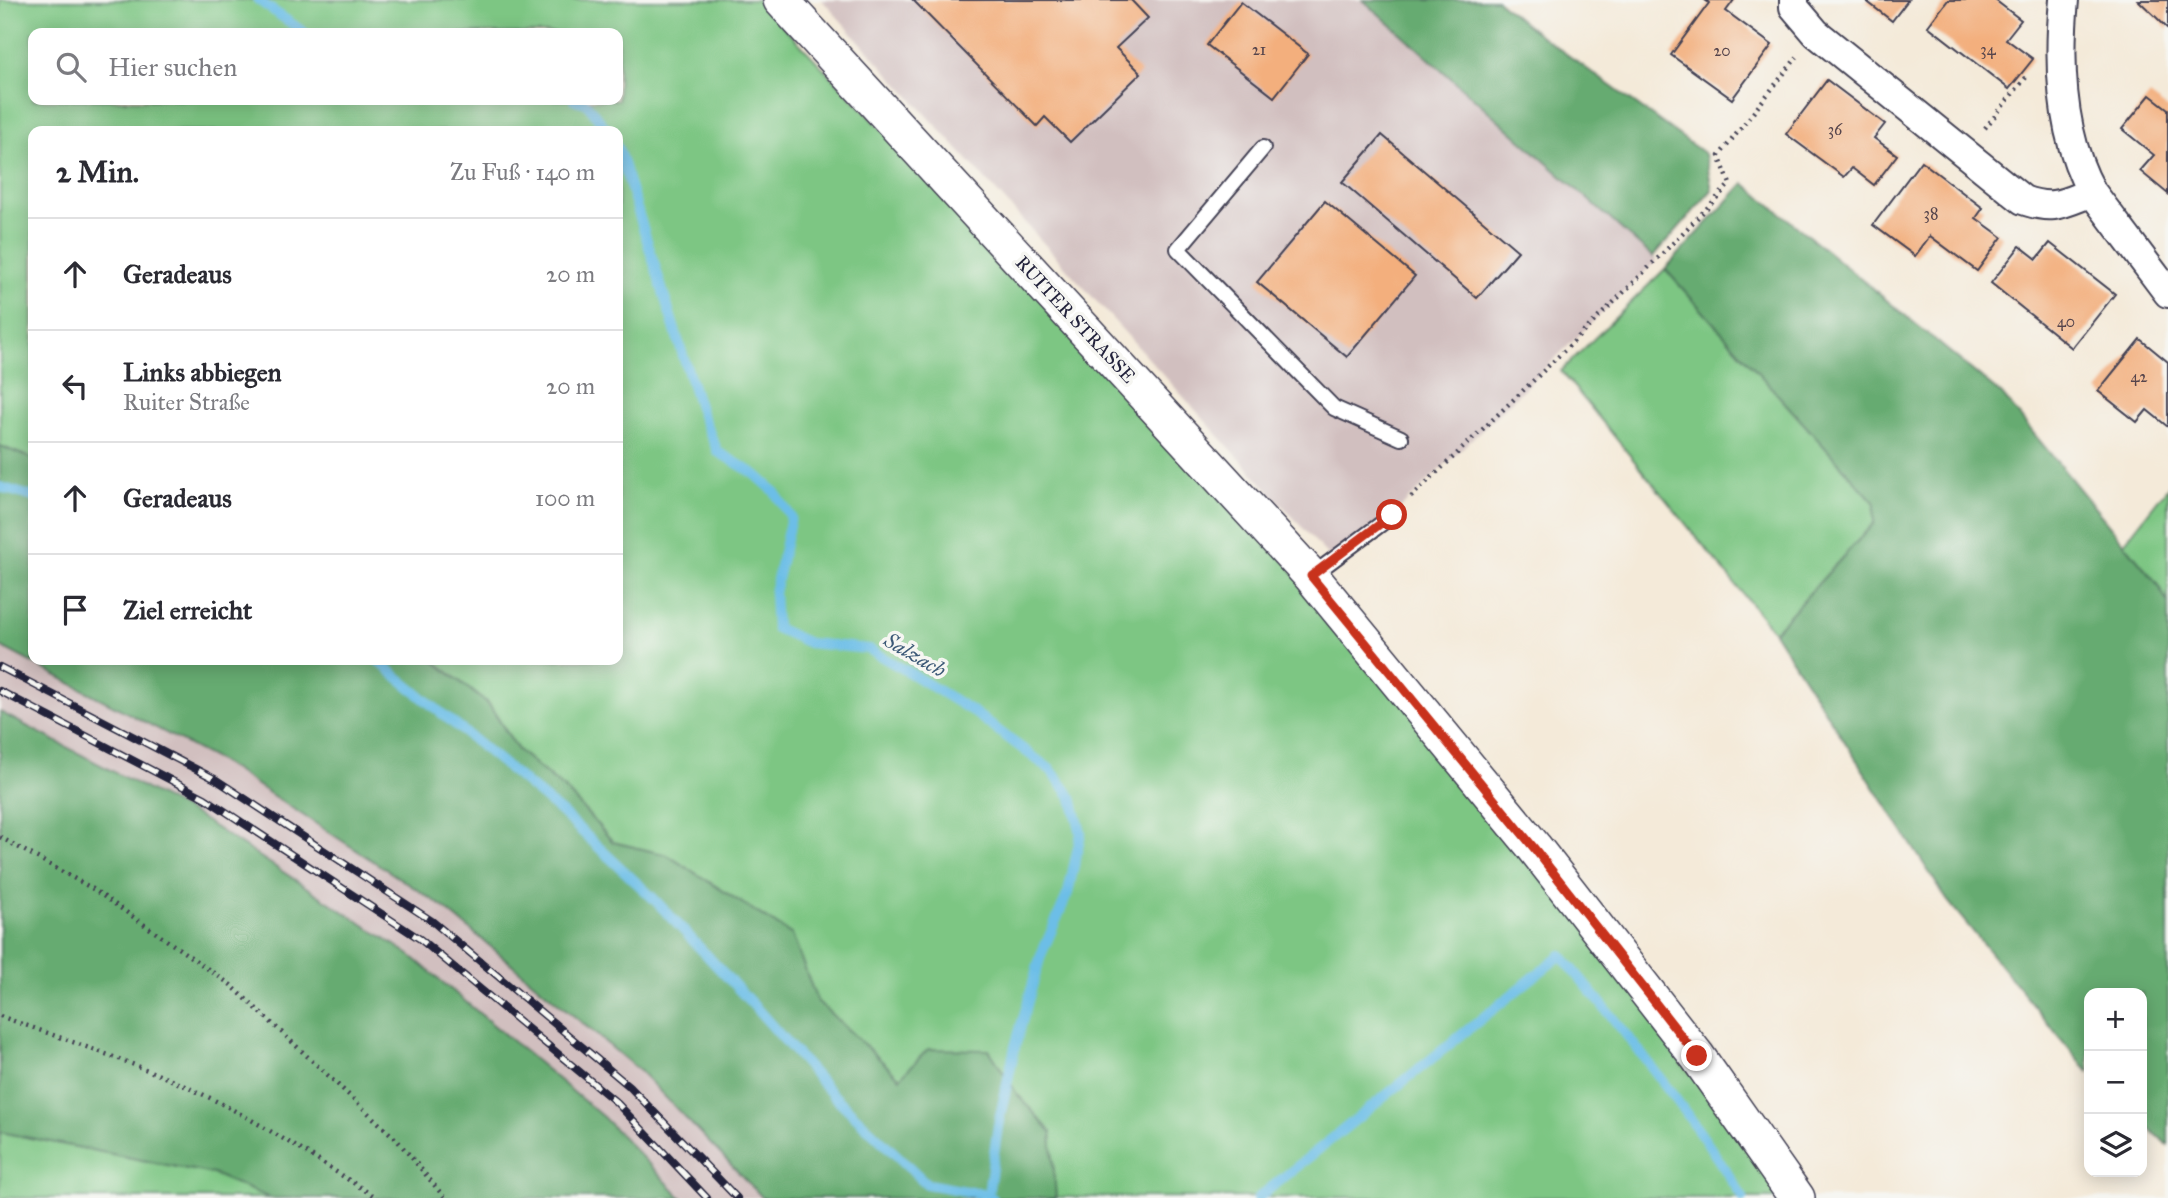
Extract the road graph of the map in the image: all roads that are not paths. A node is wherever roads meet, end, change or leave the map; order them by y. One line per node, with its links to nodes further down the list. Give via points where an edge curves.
1 (781, 0): 9 (street, RUITER STRASSE)
2 (1794, 0): 5 (street, via 1794,7 1815,33 2023,200 2043,207)
3 (2064, 0): 5 (street, via 2063,98 2082,174)
4 (1264, 148): 7 (lane, via 1178,249 1335,408)
5 (2092, 192): 6 (street)
6 (2168, 293)
7 (1401, 438)
8 (1392, 515): 9 (lane)
9 (1311, 576): 10 (street, RUITER STRASSE, via 1663,1012)
10 (1797, 1198)

